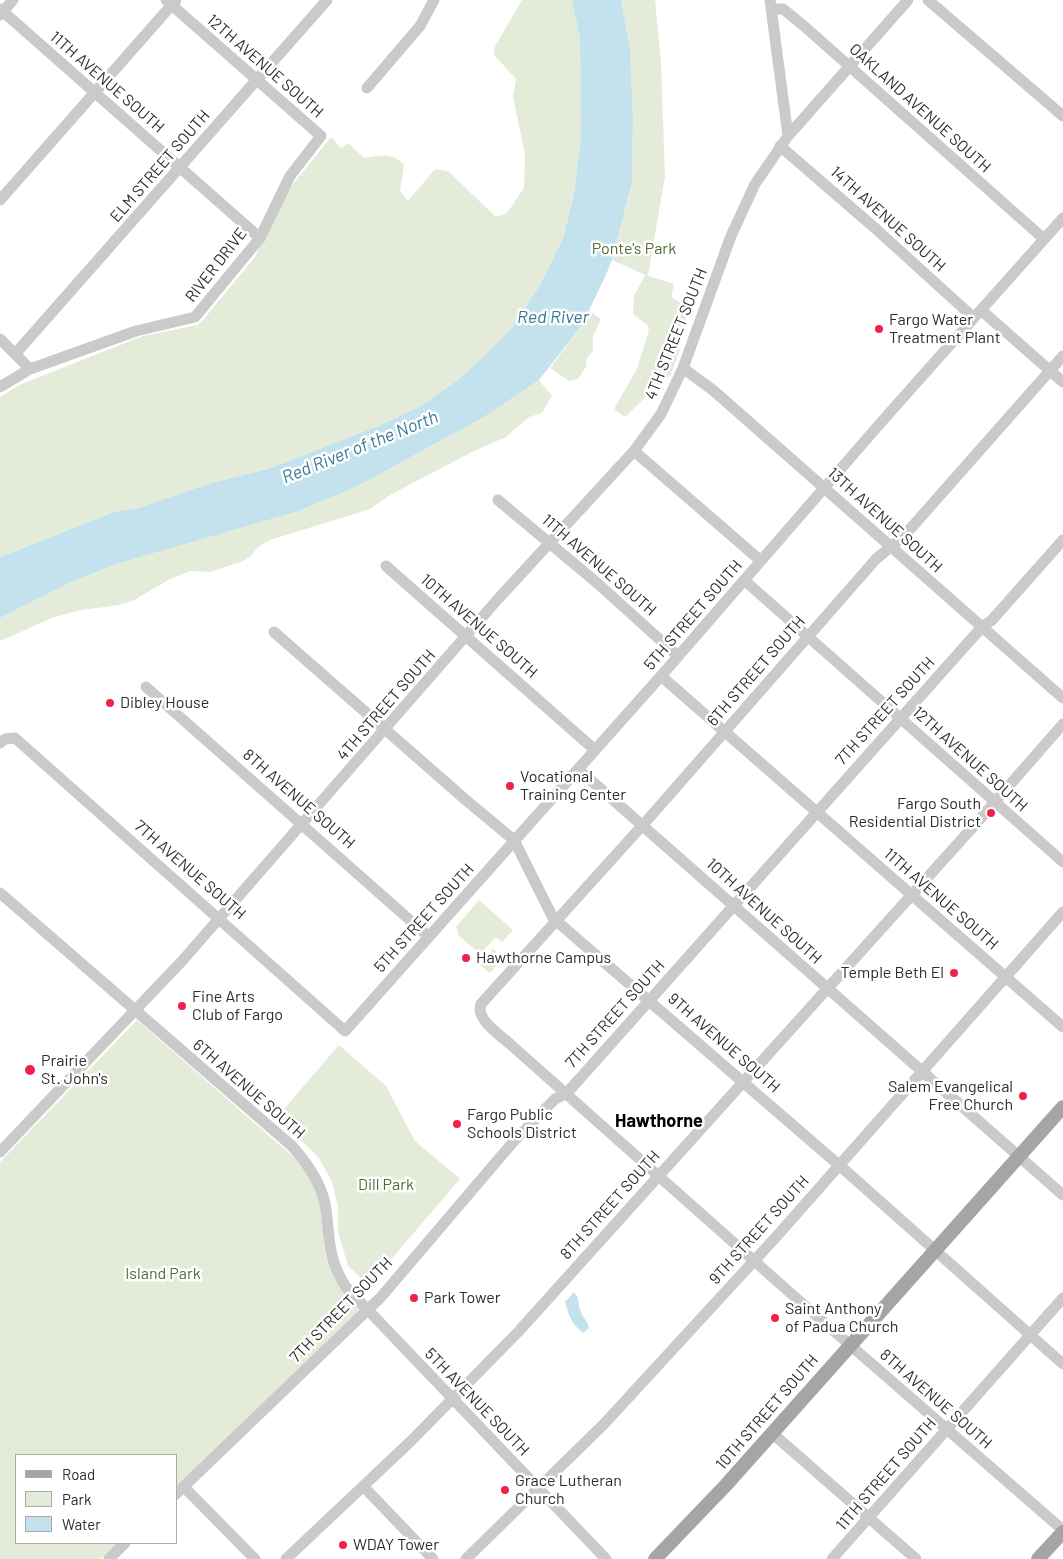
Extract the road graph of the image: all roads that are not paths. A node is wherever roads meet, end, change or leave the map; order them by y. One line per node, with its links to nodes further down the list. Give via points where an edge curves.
1 (13, 0): 8 (street)
2 (327, 0): 10 (street, ELM STREET SOUTH)
3 (434, 0): 11 (street, via 420,26)
4 (908, 0): 9 (street)
5 (928, 0): 13 (street)
6 (171, 2): 10 (street, 12TH AVENUE SOUTH); 12 (street)
7 (771, 5): 9 (street, OAKLAND AVENUE SOUTH, via 783,10); 15 (street)
8 (1, 12): 12 (street, 11TH AVENUE SOUTH)
9 (850, 67): 15 (street); 21 (street, OAKLAND AVENUE SOUTH)
10 (257, 80): 14 (street, 12TH AVENUE SOUTH); 17 (street, ELM STREET SOUTH)
11 (368, 88)
12 (94, 92): 17 (street, 11TH AVENUE SOUTH); 18 (street)
13 (1063, 116)
14 (322, 136): 20 (street, RIVER DRIVE, via 290,176)
15 (788, 136): 16 (street, 4TH STREET SOUTH)
16 (780, 146): 22 (street, 14TH AVENUE SOUTH); 26 (street, 4TH STREET SOUTH, via 755,184 731,236)
17 (180, 168): 20 (street, 11TH AVENUE SOUTH); 24 (street, ELM STREET SOUTH)
18 (0, 200)
19 (1063, 218): 21 (street, 5TH STREET SOUTH)
20 (260, 238): 27 (street, RIVER DRIVE, via 195,318 136,330)
21 (1044, 239): 22 (street, 5TH STREET SOUTH)
22 (978, 314): 28 (street, 14TH AVENUE SOUTH); 31 (street, 5TH STREET SOUTH)
23 (0, 339): 24 (street)
24 (16, 353): 27 (street)
25 (1063, 356): 28 (street, 6TH STREET SOUTH)
26 (683, 368): 32 (street, 4TH STREET SOUTH, via 661,414); 33 (street, 13TH AVENUE SOUTH)
27 (30, 369): 30 (street)
28 (1050, 371): 29 (street, 14TH AVENUE SOUTH); 38 (street, 6TH STREET SOUTH, via 910,529)
29 (1063, 382)
30 (0, 387)
31 (867, 438): 33 (street, via 855,445 829,474); 34 (street, 5TH STREET SOUTH)
32 (634, 451): 37 (street, 4TH STREET SOUTH); 39 (street)
33 (805, 471): 34 (street, 13TH AVENUE SOUTH)
34 (824, 488): 38 (street, 13TH AVENUE SOUTH); 39 (street, 5TH STREET SOUTH)
35 (498, 500): 37 (street, 11TH AVENUE SOUTH)
36 (1063, 540): 42 (street, 7TH STREET SOUTH, via 992,620)
37 (549, 542): 44 (street, 4TH STREET SOUTH); 46 (street, 11TH AVENUE SOUTH)
38 (890, 547): 42 (street, 13TH AVENUE SOUTH); 45 (street, 6TH STREET SOUTH, via 876,558)
39 (761, 561): 41 (street, 5TH STREET SOUTH)
40 (386, 566): 44 (street, 10TH AVENUE SOUTH)
41 (744, 580): 45 (street, 12TH AVENUE SOUTH); 46 (street, 5TH STREET SOUTH)
42 (982, 626): 49 (street, 13TH AVENUE SOUTH); 50 (street, 7TH STREET SOUTH)
43 (274, 632): 52 (street, 9TH AVENUE SOUTH)
44 (466, 636): 52 (street, 4TH STREET SOUTH); 55 (street, 10TH AVENUE SOUTH)
45 (808, 636): 50 (street, 12TH AVENUE SOUTH); 53 (street, 6TH STREET SOUTH)
46 (678, 656): 47 (street, 5TH STREET SOUTH)
47 (661, 676): 53 (street, 11TH AVENUE SOUTH); 55 (street, 5TH STREET SOUTH)
48 (146, 687): 59 (street, 8TH AVENUE SOUTH)
49 (1063, 698)
50 (900, 718): 57 (street, 12TH AVENUE SOUTH); 58 (street, 7TH STREET SOUTH)
51 (1063, 724): 57 (street, 8TH STREET SOUTH)
52 (386, 730): 59 (street, 4TH STREET SOUTH); 61 (street, 9TH AVENUE SOUTH)
53 (725, 732): 58 (street, 11TH AVENUE SOUTH); 60 (street, 6TH STREET SOUTH)
54 (5, 741): 67 (street, 7TH AVENUE SOUTH, via 15,738)
55 (595, 750): 56 (street, 5TH STREET SOUTH)
56 (578, 769): 60 (street, 10TH AVENUE SOUTH); 61 (street, 5TH STREET SOUTH)
57 (995, 802): 62 (street, 12TH AVENUE SOUTH); 64 (street, 8TH STREET SOUTH)
58 (816, 813): 64 (street, 11TH AVENUE SOUTH); 65 (street, 7TH STREET SOUTH)
59 (303, 825): 67 (street, 4TH STREET SOUTH); 69 (street, 8TH AVENUE SOUTH)
60 (644, 825): 65 (street, 10TH AVENUE SOUTH); 68 (street, 6TH STREET SOUTH)
61 (514, 840): 68 (street, 9TH AVENUE SOUTH); 69 (street, 5TH STREET SOUTH)
62 (1063, 862)
63 (0, 893): 74 (street, 6TH AVENUE SOUTH)
64 (912, 895): 70 (street, 11TH AVENUE SOUTH); 71 (street, 8TH STREET SOUTH)
65 (733, 906): 71 (street, 10TH AVENUE SOUTH); 72 (street, 7TH STREET SOUTH)
66 (1063, 912): 70 (street, 9TH STREET SOUTH)
67 (220, 919): 74 (street, 4TH STREET SOUTH); 76 (street, 7TH AVENUE SOUTH)
68 (556, 920): 72 (street, 9TH AVENUE SOUTH); 73 (street, 6TH STREET SOUTH)
69 (429, 937): 76 (street, 5TH STREET SOUTH)
70 (1006, 977): 75 (street, 11TH AVENUE SOUTH); 77 (street, 9TH STREET SOUTH)
71 (826, 989): 77 (street, 10TH AVENUE SOUTH); 78 (street, 8TH STREET SOUTH)
72 (649, 999): 78 (street, 9TH AVENUE SOUTH); 79 (street, 7TH STREET SOUTH)
73 (479, 1010): 79 (street, 8TH AVENUE SOUTH, via 482,1018)
74 (136, 1011): 81 (street, 4TH STREET SOUTH); 89 (street, 6TH AVENUE SOUTH, via 292,1146 310,1167 326,1209 326,1232 337,1273)
75 (1063, 1027)
76 (345, 1031)
77 (922, 1072): 82 (street, 10TH AVENUE SOUTH); 83 (street, 9TH STREET SOUTH)
78 (743, 1081): 83 (street, 9TH AVENUE SOUTH); 84 (street, 8TH STREET SOUTH)
79 (567, 1093): 84 (street, 8TH AVENUE SOUTH); 89 (street, 7TH STREET SOUTH, via 555,1099 514,1142)
80 (1063, 1107): 82 (main road, 10TH STREET SOUTH)
81 (0, 1152)
82 (1019, 1156): 85 (street, 10TH AVENUE SOUTH); 86 (main road, 10TH STREET SOUTH)
83 (839, 1165): 86 (street, 9TH AVENUE SOUTH); 87 (street, 9TH STREET SOUTH)
84 (658, 1175): 87 (street, 8TH AVENUE SOUTH); 93 (street, 8TH STREET SOUTH, via 519,1331)
85 (1063, 1195)
86 (936, 1250): 90 (street, 9TH AVENUE SOUTH); 91 (main road, 10TH STREET SOUTH)
87 (754, 1260): 91 (street, 8TH AVENUE SOUTH); 97 (street, 9TH STREET SOUTH, via 604,1424)
88 (1063, 1298): 90 (street, 11TH STREET SOUTH)
89 (368, 1309): 93 (street, 5TH AVENUE SOUTH); 98 (street, 7TH STREET SOUTH)
90 (1030, 1335): 92 (street, 9TH AVENUE SOUTH); 94 (street, 11TH STREET SOUTH)
91 (850, 1345): 94 (street, 8TH AVENUE SOUTH); 95 (main road, 10TH STREET SOUTH)
92 (1063, 1364)
93 (452, 1399): 96 (street, 8TH STREET SOUTH); 97 (street, 5TH AVENUE SOUTH)
94 (947, 1429): 99 (street, 11TH STREET SOUTH); 100 (street, 8TH AVENUE SOUTH)
95 (772, 1433): 99 (street); 108 (main road, 10TH STREET SOUTH)
96 (363, 1486): 104 (street, 8TH STREET SOUTH); 105 (street)
97 (538, 1489): 106 (street, 9TH STREET SOUTH); 107 (street, 5TH AVENUE SOUTH)
98 (180, 1490): 103 (street)
99 (870, 1517): 109 (street, 11TH STREET SOUTH); 110 (street)
100 (1063, 1531): 111 (main road)
101 (124, 1544): 102 (street)
102 (109, 1559)
103 (255, 1559)
104 (286, 1559)
105 (433, 1559)
106 (466, 1559)
107 (606, 1559)
108 (655, 1559)
109 (832, 1559)
110 (916, 1559)
111 (1038, 1559)

